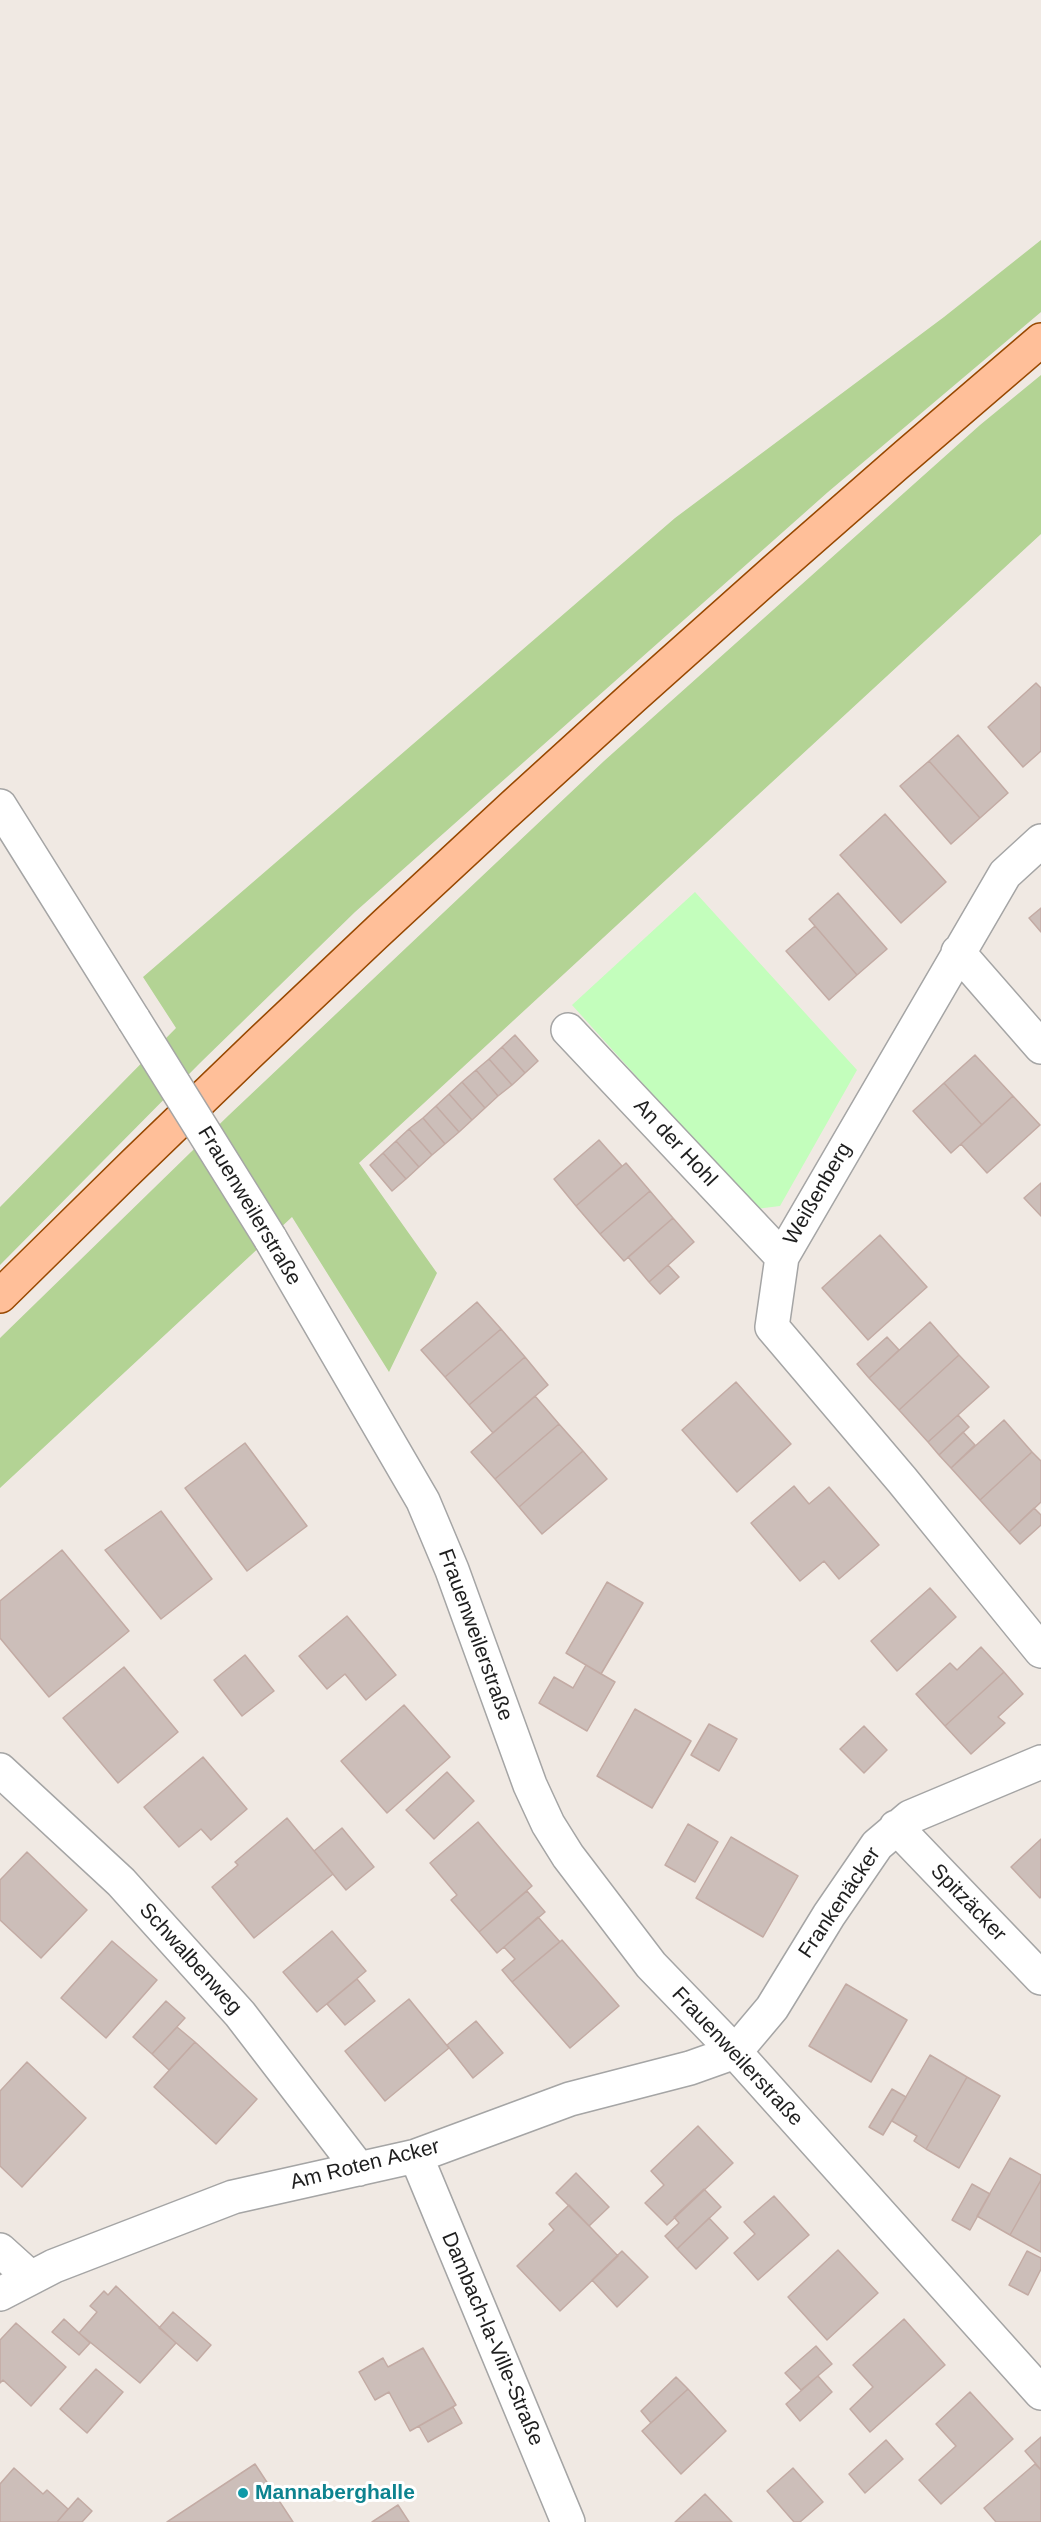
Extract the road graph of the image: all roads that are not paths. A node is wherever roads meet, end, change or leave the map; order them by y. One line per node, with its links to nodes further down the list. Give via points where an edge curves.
1 (1041, 340): 8 (main road, via 898,461 544,776 350,956)
2 (0, 806): 14 (street, Frauenweilerstraße, bridge, via 270,1238 423,1501 548,1824 651,1965)
3 (1041, 841): 4 (street, Weißenberg, via 1005,874)
4 (958, 952): 6 (street); 7 (street, Weißenberg)
5 (568, 1030): 7 (street, An der Hohl)
6 (1041, 1047)
7 (782, 1257): 9 (street, Weißenberg, via 772,1327)
8 (0, 1296)
9 (1041, 1651)
10 (1041, 1762): 12 (street, Frankenäcker, via 910,1816)
11 (0, 1770): 16 (street, Schwalbenweg, via 121,1881 240,2014)
12 (896, 1827): 13 (street, Spitzäcker); 14 (street, Frankenäcker, via 868,1855 772,2008)
13 (1041, 1978)
14 (735, 2052): 15 (street, Am Roten Acker, via 690,2068 570,2099); 20 (street, Frauenweilerstraße)
15 (416, 2156): 16 (street, Am Roten Acker); 21 (street, Dambach-la-Ville-Straße)
16 (358, 2169): 18 (street, Am Roten Acker, via 233,2197)
17 (0, 2250): 18 (street)
18 (32, 2278): 19 (street, Am Roten Acker)
19 (0, 2294)
20 (1041, 2393)
21 (568, 2522)

